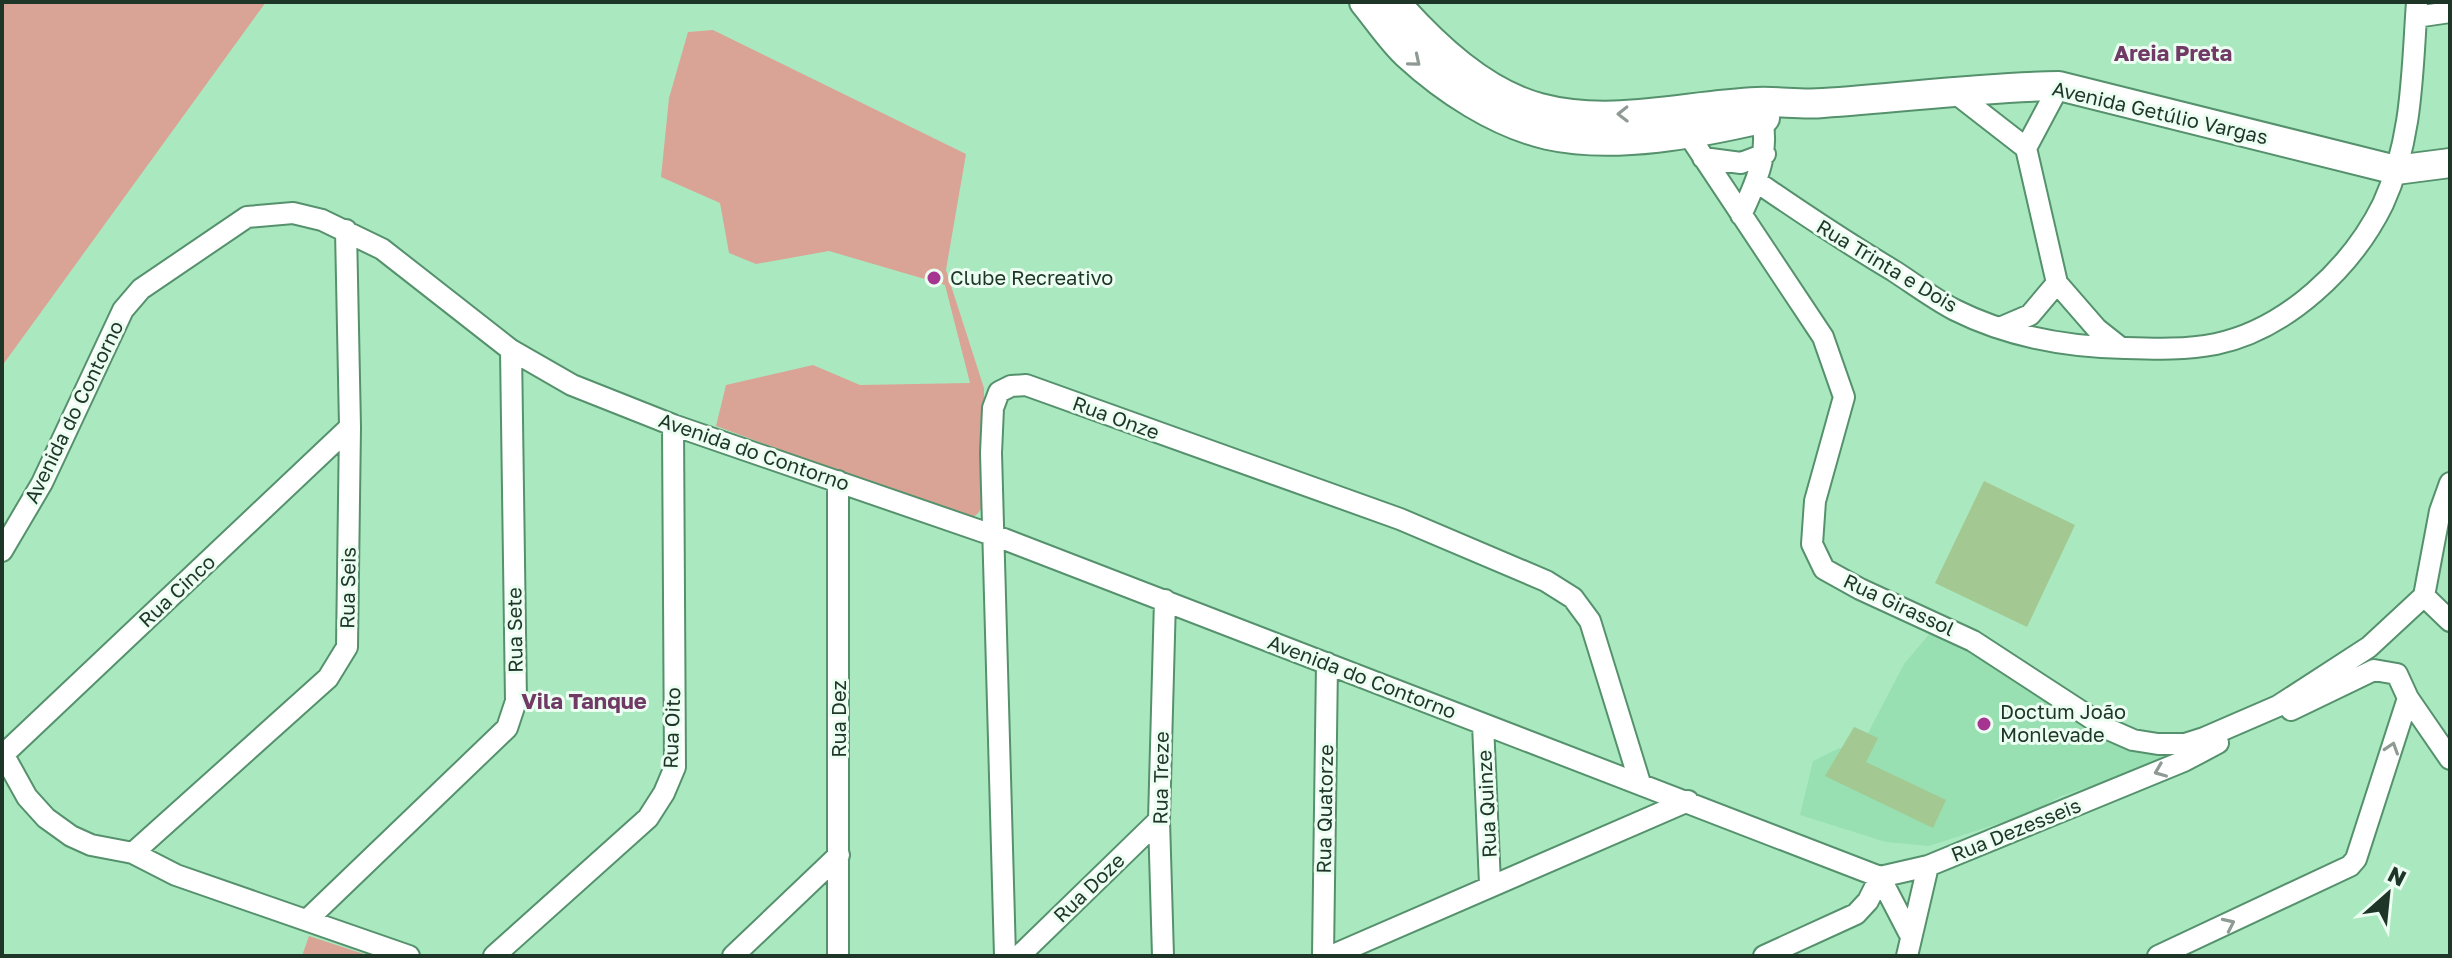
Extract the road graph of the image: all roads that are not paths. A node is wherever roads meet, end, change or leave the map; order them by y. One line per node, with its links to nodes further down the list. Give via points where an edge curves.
1 (1364, 2): 8 (main road, Avenida Getúlio Vargas, one-way to 8, via 1405,52 1451,90 1497,115 1548,135 1599,140)
2 (1395, 2): 8 (main road, Avenida Getúlio Vargas, one-way to 2, via 1539,108 1500,91 1423,33)
3 (2417, 10): 4 (street); 12 (street, Rua Trinta e Dois, via 2409,123)
4 (2450, 12)
5 (2059, 86): 6 (main road, Avenida Getúlio Vargas); 9 (street); 12 (main road, Avenida Getúlio Vargas)
6 (1954, 92): 7 (main road, Avenida Getúlio Vargas); 9 (street)
7 (1760, 110): 8 (main road, Avenida Getúlio Vargas); 10 (street)
8 (1688, 135): 10 (street, via 1741,163); 14 (street, Rua Girassol)
9 (2026, 148): 16 (street)
10 (1765, 154): 13 (street)
11 (2450, 163): 12 (main road, Avenida Getúlio Vargas)
12 (2396, 170): 18 (street, Rua Trinta e Dois, via 2360,243 2298,305 2218,344 2172,350)
13 (1757, 182): 14 (street); 17 (street, Rua Trinta e Dois, via 1956,311)
14 (1741, 215): 32 (street, Rua Girassol, via 1823,337 1844,397 1815,501 1812,544 1824,569 1973,641 2133,740 2185,744)
15 (346, 230): 19 (street, Avenida do Contorno, via 382,249); 21 (street, Rua Seis); 26 (street, Avenida do Contorno, via 293,213 247,217 141,289 123,310 42,483)
16 (2057, 283): 17 (street, via 2030,315); 18 (street)
17 (2002, 327): 18 (street, Rua Trinta e Dois, via 2034,338)
18 (2121, 348)
19 (511, 350): 20 (street, Avenida do Contorno, via 572,385); 44 (street, Rua Sete, via 516,701 507,728)
20 (673, 425): 22 (street, Avenida do Contorno); 47 (street, Rua Oito, via 675,767 648,818)
21 (350, 427): 34 (street, Rua Cinco); 39 (street, Rua Seis, via 347,647 338,666)
22 (838, 481): 25 (street, Avenida do Contorno); 40 (street, Rua Dez)
23 (2450, 483): 24 (street)
24 (2446, 508): 27 (street)
25 (992, 534): 28 (street, Avenida do Contorno); 36 (street, Rua Onze, via 993,408 999,392 1026,385 1400,519 1546,581 1573,598 1590,621); 50 (street, Rua Onze)
26 (2, 551)
27 (2424, 596): 29 (street); 32 (street, via 2369,647)
28 (1165, 600): 30 (street, Avenida do Contorno); 38 (street, Rua Treze)
29 (2450, 621)
30 (1327, 663): 33 (street, Avenida do Contorno); 53 (street, Rua Quatorze)
31 (2408, 698): 32 (street, via 2397,674 2374,670); 35 (street); 57 (street, one-way to 31, via 2350,866)
32 (2280, 710): 41 (street, Rua Dezesseis, one-way to 41, via 2184,761)
33 (1483, 724): 36 (street, Avenida do Contorno); 43 (street, Rua Quinze)
34 (3, 753): 39 (street, via 27,797 46,818 91,845)
35 (2450, 759)
36 (1640, 783): 37 (street, Avenida do Contorno)
37 (1688, 801): 42 (street, Avenida do Contorno); 43 (street)
38 (1159, 820): 51 (street, Rua Doze); 52 (street, Rua Treze)
39 (133, 853): 44 (street, via 176,875)
40 (839, 855): 48 (street); 49 (street, Rua Dez)
41 (1928, 866): 42 (street, Rua Dezesseis); 45 (street)
42 (1880, 877): 45 (street); 55 (street, via 1856,914)
43 (1490, 884): 54 (street)
44 (307, 920): 46 (street)
45 (1909, 933): 56 (street)
46 (409, 956)
47 (494, 956)
48 (733, 956)
49 (838, 956)
50 (1005, 956)
51 (1019, 956)
52 (1163, 956)
53 (1323, 956)
54 (1331, 956)
55 (1764, 956)
56 (1907, 956)
57 (2158, 956)

